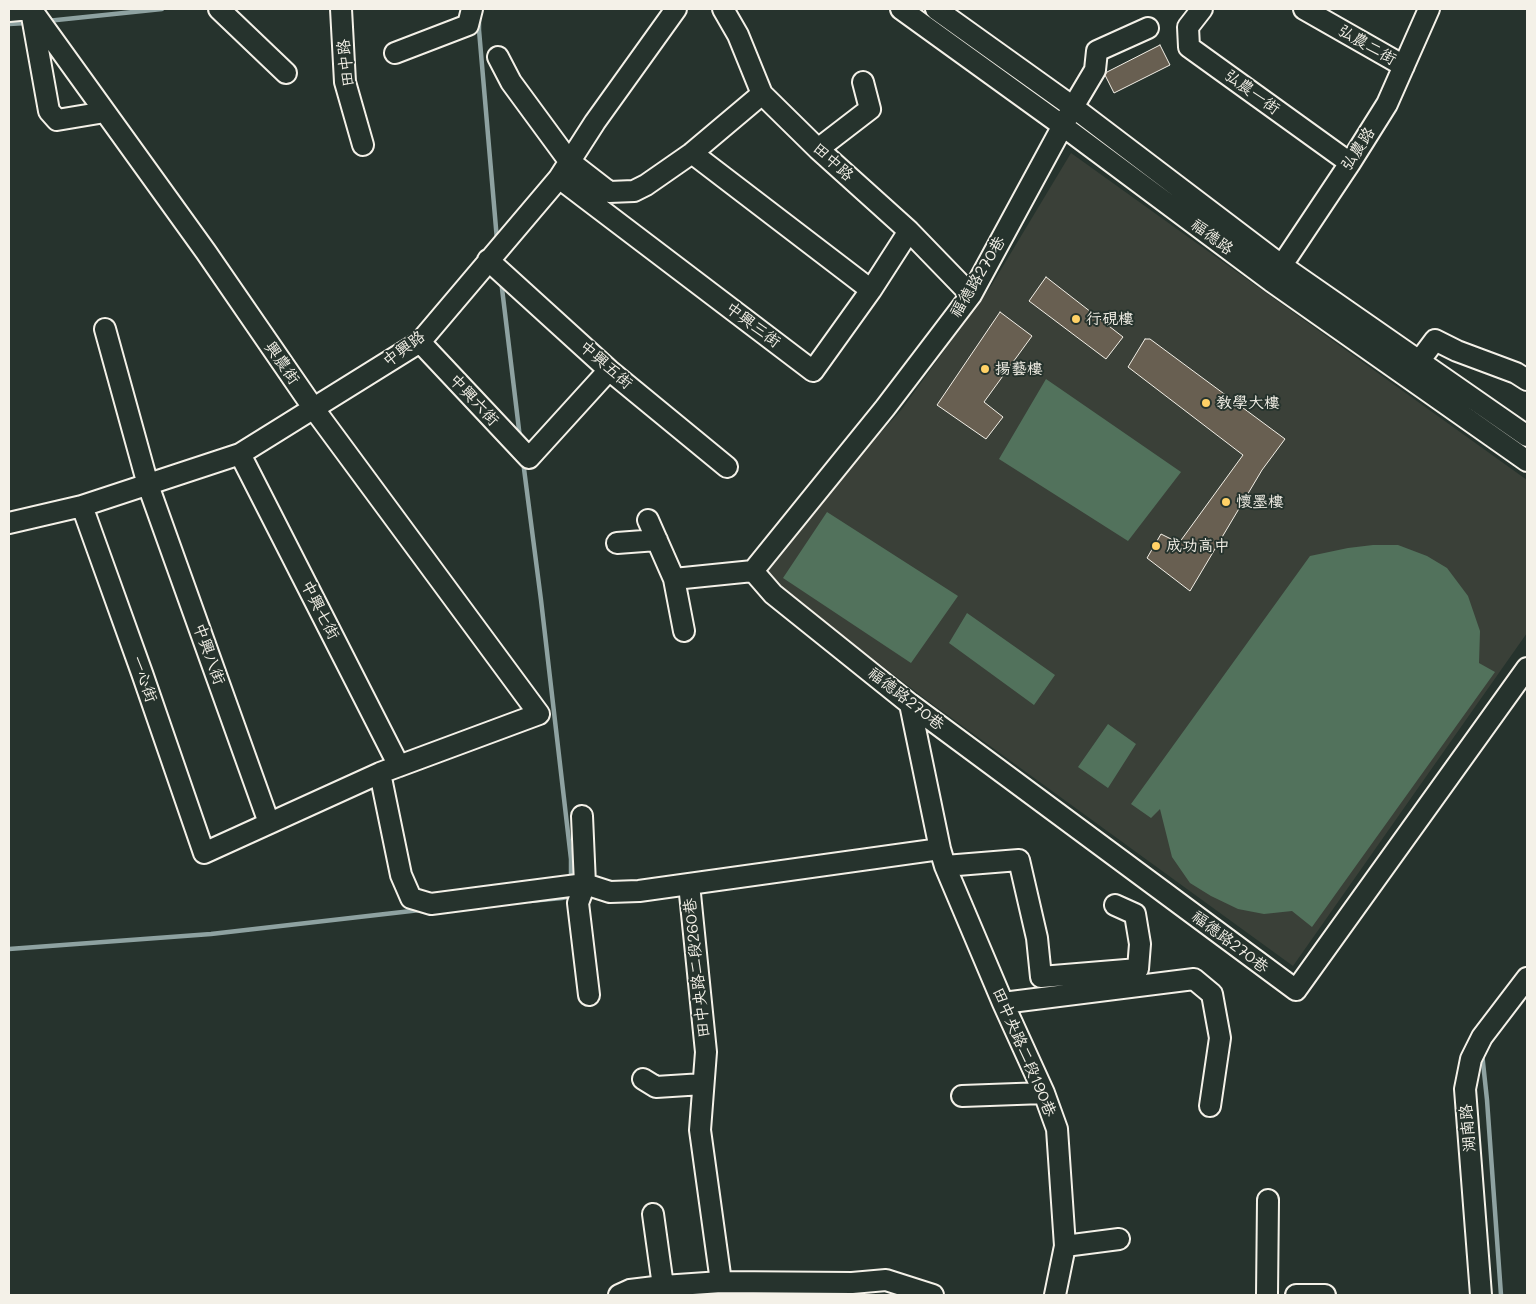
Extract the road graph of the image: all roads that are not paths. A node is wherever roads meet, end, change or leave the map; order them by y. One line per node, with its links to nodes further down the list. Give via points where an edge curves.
1 (30, 9): 12 (street); 21 (street, 興農街); 21 (street, via 49,111 57,120)
2 (219, 9): 17 (street)
3 (341, 9): 23 (street, 田中路, via 345,82)
4 (472, 9): 14 (street, via 468,25)
5 (676, 9): 27 (street, 中興路)
6 (723, 9): 19 (street, 田中路, via 738,35)
7 (901, 9): 22 (street, 福德路)
8 (936, 9): 20 (street, 福德路)
9 (1202, 9): 26 (street, 弘農一街, via 1188,27 1189,47)
10 (1304, 9): 16 (street, 弘農二街)
11 (1429, 9): 16 (street, 弘農路)
12 (9, 11)
13 (1148, 28): 20 (street, 福德路270巷, via 1097,51 1095,70)
14 (395, 53)
15 (498, 57): 27 (street)
16 (1404, 66): 26 (street, 弘農路, via 1387,104)
17 (286, 73)
18 (863, 82): 24 (street, via 870,109)
19 (762, 94): 24 (street, 田中路); 25 (street)
20 (1073, 107): 22 (street, 福德路270巷); 30 (street, 福德路)
21 (105, 112): 38 (street, 興農街)
22 (1063, 126): 30 (street, 福德路); 32 (street, 福德路270巷)
23 (364, 145)
24 (818, 149): 28 (street, 田中路)
25 (692, 153): 27 (street, via 634,191 609,192); 31 (street)
26 (1350, 163): 30 (street, 弘農路)
27 (564, 170): 29 (street, 中興路); 31 (street, 中興三街, via 813,371)
28 (909, 231): 31 (street, 中興三街); 32 (street, 田中路)
29 (488, 260): 34 (street, 中興路); 36 (street, 中興五街)
30 (1276, 273): 35 (street, 福德路); 41 (street, 福德路)
31 (871, 290)
32 (971, 295): 49 (street, 福德路270巷, via 885,408)
33 (105, 329): 43 (street, 中興八街)
34 (420, 342): 36 (street, 中興六街, via 529,458); 38 (street, 中興路)
35 (1420, 360): 37 (street, via 1435,340); 39 (street, 福德路)
36 (609, 370): 42 (street, 中興五街)
37 (1527, 380)
38 (314, 409): 40 (street, 中興路); 54 (street, 興農街, via 539,714)
39 (1527, 436)
40 (240, 454): 43 (street, 中興路); 54 (street, 中興七街)
41 (1527, 461)
42 (727, 467)
43 (148, 485): 44 (street, 中興路); 57 (street, 中興八街)
44 (82, 506): 46 (street, 中興路); 57 (street, 一心街, via 204,853)
45 (648, 520): 47 (street)
46 (9, 524)
47 (657, 540): 48 (street); 50 (street)
48 (616, 543)
49 (753, 571): 50 (street); 53 (street, 福德路270巷, via 773,594)
50 (674, 578): 51 (street)
51 (684, 631)
52 (1527, 668): 53 (street, 福德路270巷, via 1296,990)
53 (910, 704): 58 (street, 田中央路二段190巷)
54 (399, 766): 55 (street)
55 (380, 773): 57 (street); 59 (street, 田中央路二段260巷, via 401,875 411,898 431,904)
56 (582, 816): 59 (street)
57 (269, 823)
58 (943, 857): 60 (street); 61 (street, via 1019,860 1037,938 1041,977 1138,969 1140,944 1135,914); 64 (street, 田中央路二段190巷)
59 (585, 884): 60 (street, 田中央路二段260巷, via 610,892); 63 (street, via 578,903)
60 (689, 884): 66 (street, 田中央路二段260巷, via 706,1052)
61 (1115, 904)
62 (1527, 978): 80 (street, 湖南路, via 1482,1037 1471,1059 1465,1089)
63 (589, 995)
64 (1003, 1004): 67 (street, 田中央路二段190巷); 69 (street, via 1194,980 1212,994 1220,1038)
65 (643, 1079): 66 (street, via 656,1087)
66 (704, 1084): 74 (street, 田中央路二段260巷, via 700,1130)
67 (1044, 1092): 68 (street); 73 (street, 田中央路二段190巷, via 1057,1129)
68 (962, 1096)
69 (1210, 1106)
70 (1268, 1200): 79 (street)
71 (652, 1214): 75 (street)
72 (1119, 1239): 73 (street)
73 (1065, 1246): 78 (street, 田中央路二段190巷)
74 (721, 1282): 75 (street); 77 (street, via 852,1283 886,1280)
75 (663, 1286): 76 (street, via 630,1290)
76 (619, 1295)
77 (933, 1295)
78 (1055, 1295)
79 (1267, 1295)
80 (1482, 1295)

